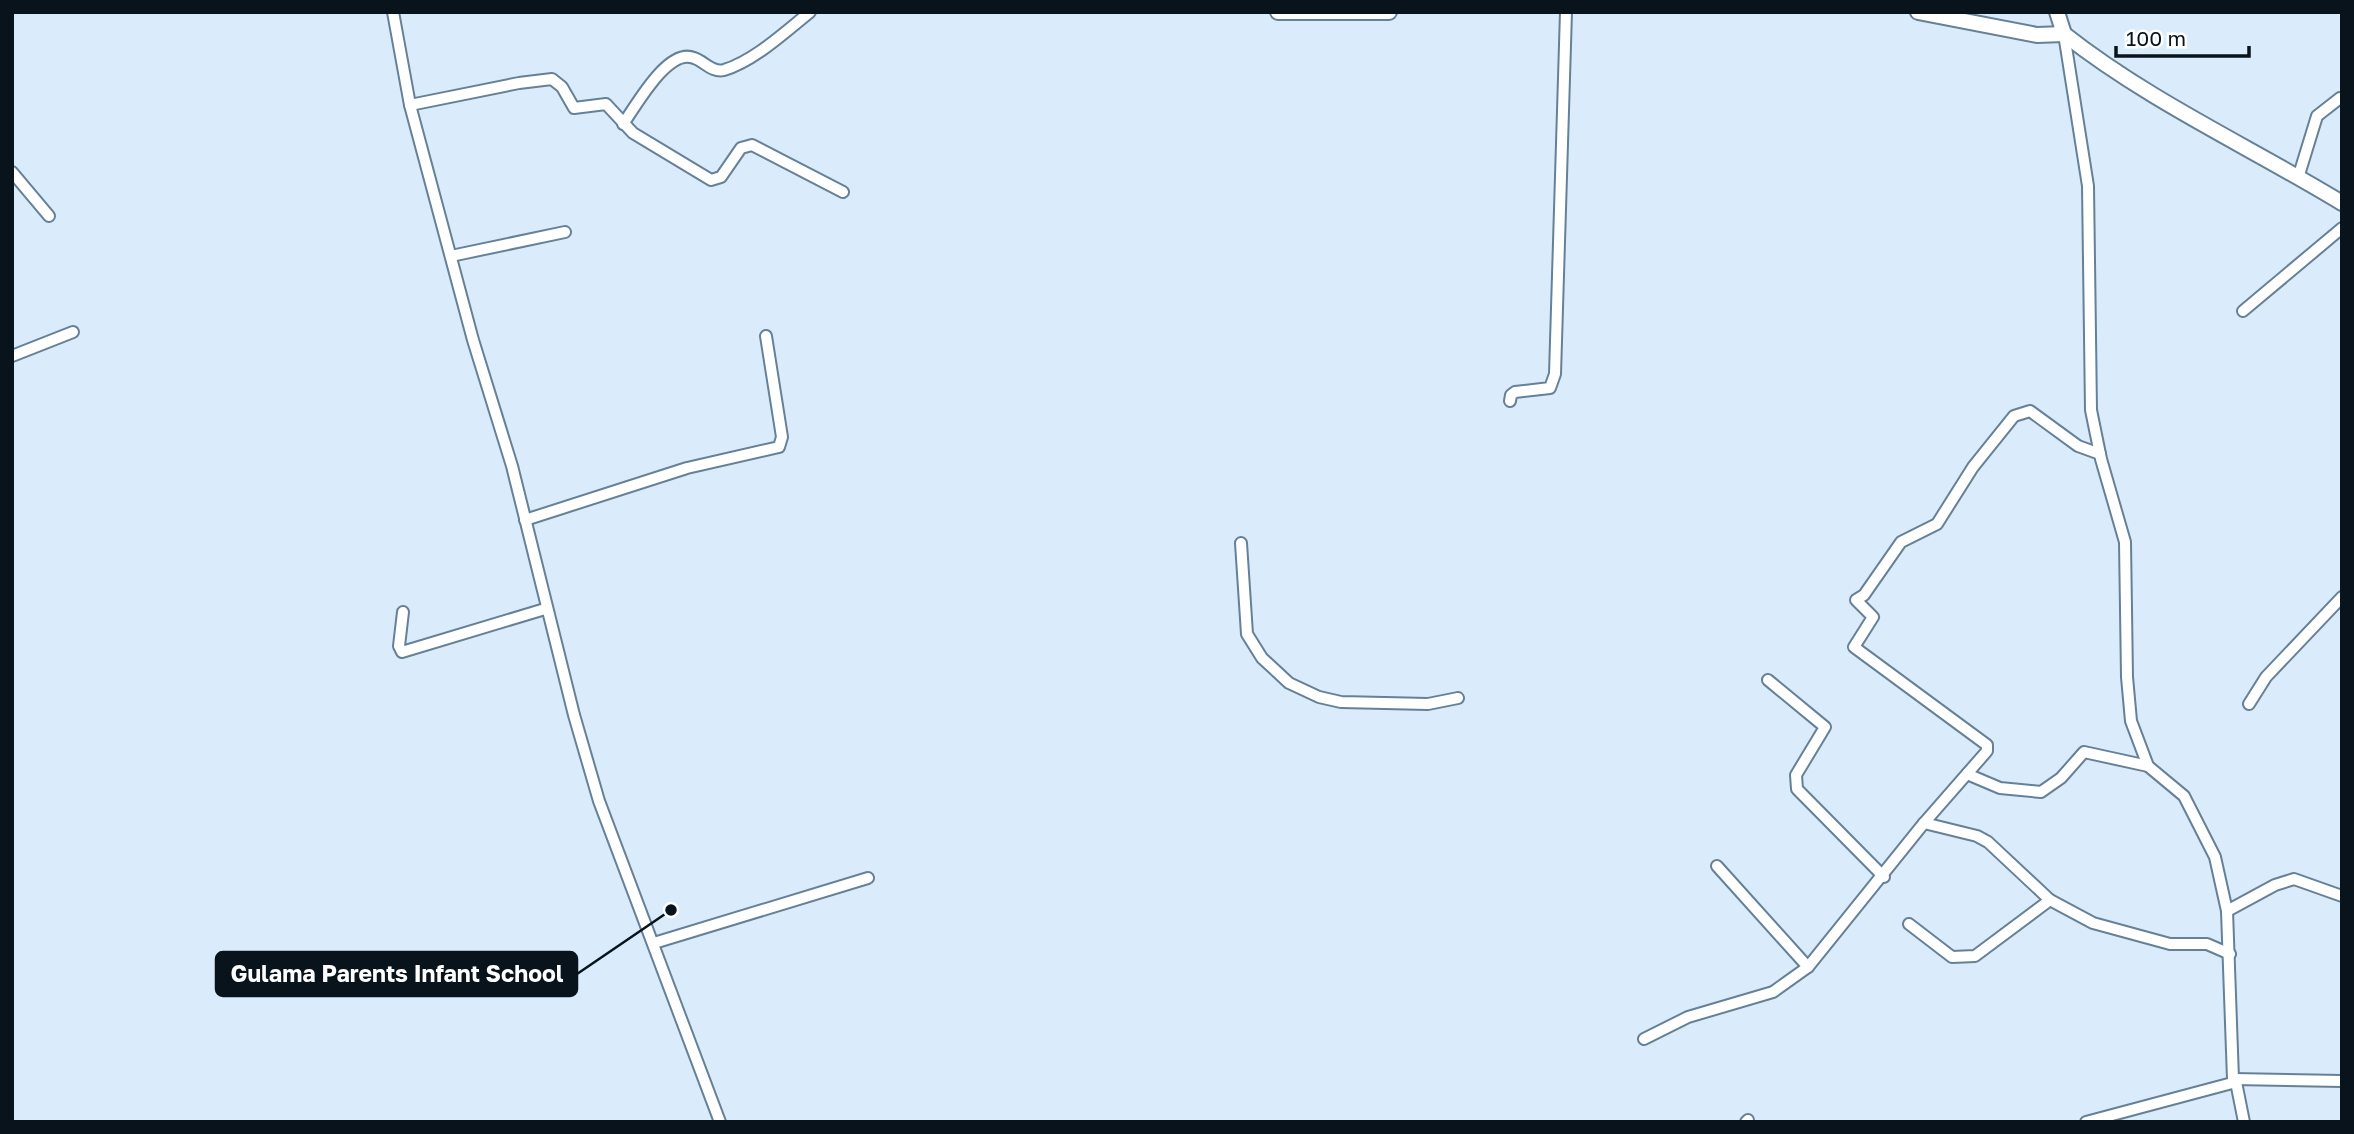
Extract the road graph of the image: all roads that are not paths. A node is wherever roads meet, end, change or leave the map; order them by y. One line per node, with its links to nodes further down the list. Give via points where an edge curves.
1 (393, 12): 10 (street)
2 (810, 12): 11 (street, via 724,70 694,57 675,59)
3 (1278, 12): 4 (main road)
4 (1389, 12)
5 (1566, 12): 24 (street, via 1555,374 1549,388 1515,392)
6 (1918, 12): 8 (main road, via 2037,35)
7 (2057, 12): 8 (main road)
8 (2064, 34): 13 (main road, via 2102,62); 25 (street, via 2088,186 2089,383)
9 (2340, 98): 13 (street, via 2317,116)
10 (410, 105): 11 (street, via 552,79 574,108 606,104); 19 (street)
11 (623, 124): 14 (street, via 710,180 721,177 741,148 752,145)
12 (12, 172): 16 (street)
13 (2298, 178): 15 (main road)
14 (843, 192)
15 (2342, 203)
16 (49, 216)
17 (2342, 228): 20 (street)
18 (565, 232): 19 (street)
19 (451, 256): 26 (street)
20 (2243, 311)
21 (73, 332): 23 (street)
22 (766, 336): 26 (street, via 782,437 779,447 687,468)
23 (12, 356)
24 (1510, 401)
25 (2100, 454): 34 (street, via 2125,542 2131,721); 35 (street, via 2078,446 2030,411 2014,416 1973,467 1937,524 1901,542 1856,600 1873,617 1854,643 1856,649 1987,745)
26 (525, 520): 29 (street)
27 (1241, 543): 32 (street, via 1247,634 1262,658 1289,683 1341,702 1428,704)
28 (2342, 597): 33 (street, via 2266,677)
29 (545, 609): 30 (street, via 402,652); 44 (street, via 599,801)
30 (403, 612)
31 (1768, 680): 38 (street, via 1825,727 1796,775 1797,789)
32 (1458, 698)
33 (2249, 704)
34 (2148, 765): 35 (street, via 2084,752 2041,792 2000,788); 42 (street, via 2184,796 2199,821 2215,857)
35 (1967, 774): 36 (street)
36 (1924, 823): 38 (street); 41 (street, via 1988,842)
37 (1717, 866): 46 (street)
38 (1884, 877): 46 (street)
39 (868, 878): 44 (street)
40 (2342, 896): 42 (street, via 2294,879)
41 (2050, 900): 43 (street, via 1975,956 1952,957); 45 (street, via 2126,934 2170,944 2207,944)
42 (2227, 911): 45 (street)
43 (1909, 924)
44 (654, 943): 50 (street)
45 (2230, 954): 48 (street)
46 (1808, 967): 47 (street, via 1773,992 1688,1017)
47 (1644, 1039)
48 (2234, 1080): 49 (street); 51 (street); 52 (street)
49 (2342, 1081)
50 (720, 1122)
51 (2086, 1122)
52 (2244, 1122)

